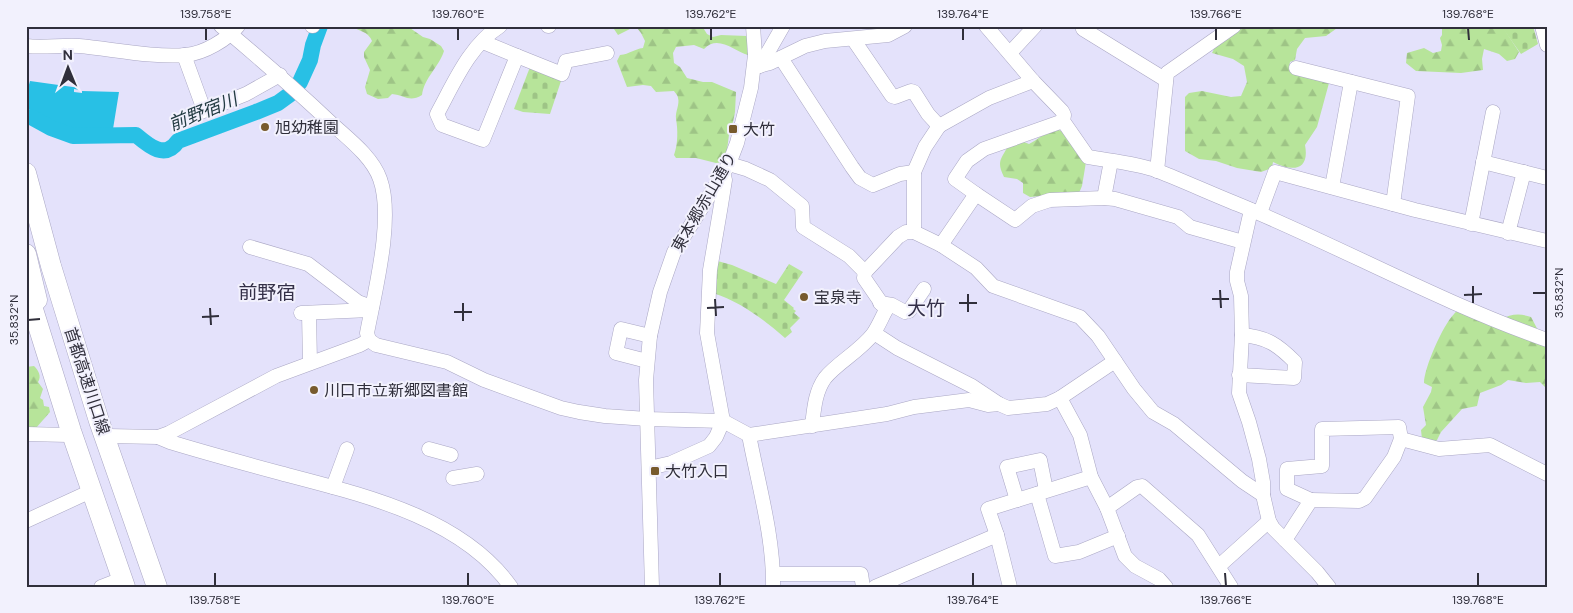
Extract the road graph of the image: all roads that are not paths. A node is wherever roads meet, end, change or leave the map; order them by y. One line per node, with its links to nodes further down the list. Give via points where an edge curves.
1 (500, 26): 12 (street)
2 (753, 26): 20 (street, 東本郷赤山通り)
3 (783, 26): 20 (street)
4 (905, 26): 11 (street, via 888,35)
5 (986, 26): 16 (street)
6 (1035, 26): 16 (street)
7 (1082, 26): 23 (street)
8 (1234, 26): 23 (street, via 1167,74)
9 (1542, 26): 13 (street)
10 (230, 29): 17 (street, via 195,53); 22 (street)
11 (853, 39): 19 (street, via 805,46); 30 (street, via 892,96 914,92)
12 (483, 42): 18 (street); 18 (street, via 468,59 437,114 442,125 483,140)
13 (1547, 45)
14 (26, 46): 17 (street, via 64,45)
15 (607, 53): 18 (street, via 566,61 562,74)
16 (1010, 53): 24 (street)
17 (184, 55): 26 (street)
18 (517, 56)
19 (781, 58): 20 (street); 35 (street, via 860,178 873,185)
20 (757, 66): 33 (street, 東本郷赤山通り, via 737,143)
21 (1296, 68): 25 (street)
22 (280, 76): 26 (street, via 246,94); 57 (street, via 365,155 380,178 385,228)
23 (1166, 80): 34 (street)
24 (1033, 81): 29 (street, via 1062,111); 30 (street, via 989,98)
25 (1351, 82): 39 (street); 42 (street, via 1408,96)
26 (204, 110): 28 (street)
27 (1493, 112): 32 (street)
28 (186, 118)
29 (1063, 121): 31 (street, via 1088,158); 40 (street, via 984,149 967,161 955,179)
30 (939, 126): 35 (street)
31 (1111, 161): 34 (street); 41 (street)
32 (1483, 162): 36 (street); 45 (street)
33 (726, 168): 53 (street, via 746,169 770,180 802,206 803,228 849,256); 60 (street, 東本郷赤山通り, via 674,252); 71 (street, via 710,270 707,333)
34 (1157, 171): 44 (street)
35 (914, 172): 46 (street)
36 (1524, 172): 38 (street); 47 (street)
37 (26, 173): 104 (highway, 首都高速川口線, via 98,421)
38 (1547, 178)
39 (1332, 187): 42 (street); 44 (street, via 1275,172)
40 (976, 194): 41 (street, via 1015,220 1032,206 1050,200); 50 (street)
41 (1104, 198): 49 (street, via 1178,217 1190,227)
42 (1393, 204): 45 (street)
43 (26, 209): 103 (highway, via 42,274 73,372)
44 (1255, 212): 49 (street); 62 (street, via 1417,288)
45 (1471, 224): 47 (street)
46 (914, 232): 50 (street); 53 (street, via 898,237)
47 (1508, 233): 48 (street)
48 (1547, 241)
49 (1243, 242): 59 (street, via 1237,272 1242,296)
50 (941, 245): 64 (street, via 976,268 993,286 1080,317)
51 (250, 247): 57 (street, via 308,264 358,302)
52 (26, 254): 66 (highway)
53 (865, 272): 56 (street, via 864,278)
54 (26, 287): 66 (highway, 首都高速川口線)
55 (924, 289): 56 (street, via 909,311)
56 (880, 304): 58 (street, via 886,310)
57 (372, 308): 61 (street); 65 (street, via 305,313)
58 (874, 333): 69 (street); 72 (street, via 826,378 817,394)
59 (1242, 335): 67 (street); 67 (street, via 1264,338 1283,350 1295,362 1294,378)
60 (650, 336): 63 (street, 東本郷赤山通り); 63 (street, via 621,329 616,353)
61 (369, 340): 65 (street); 70 (street, via 376,345 447,362 484,380 562,408)
62 (1547, 340)
63 (647, 361): 70 (street, 東本郷赤山通り)
64 (1115, 361): 68 (street); 90 (street, via 1153,412 1174,424)
65 (310, 363): 77 (street, via 257,385)
66 (51, 368): 101 (highway, 首都高速川口線)
67 (1239, 375): 90 (street, via 1239,393 1259,459)
68 (1060, 398): 69 (street, via 1047,404 1014,408); 85 (street, via 1080,435)
69 (999, 404): 72 (street, via 969,400)
70 (647, 419): 71 (street); 82 (street, 東本郷赤山通り)
71 (723, 421): 75 (street); 82 (street, via 709,446)
72 (812, 426): 75 (street)
73 (26, 434): 74 (street)
74 (68, 435)
75 (750, 435): 100 (street)
76 (108, 436): 77 (street)
77 (158, 437): 87 (street)
78 (1401, 439): 84 (street, via 1440,449 1490,445); 92 (street, via 1394,457 1365,498 1360,501); 92 (street, via 1399,427 1322,429 1322,466 1286,469 1287,489)
79 (347, 449): 87 (street)
80 (429, 449): 81 (street)
81 (451, 455)
82 (649, 468): 106 (street, 東本郷赤山通り)
83 (477, 474): 86 (street)
84 (1547, 474)
85 (1091, 477): 89 (street); 93 (street)
86 (453, 478)
87 (333, 488): 105 (street, via 438,525 498,570)
88 (89, 492): 94 (street)
89 (1042, 492): 91 (street); 91 (street, via 1040,460 1007,467); 97 (street, via 1055,556 1080,552)
90 (1263, 495): 95 (street)
91 (1017, 500): 96 (street, via 988,509)
92 (1311, 500): 98 (street)
93 (1107, 508): 97 (street); 99 (street, via 1142,486 1198,535)
94 (26, 521)
95 (1269, 521): 98 (street); 99 (street)
96 (997, 536): 108 (street); 109 (street)
97 (1118, 536): 110 (street, via 1125,556)
98 (1285, 540): 112 (street)
99 (1219, 566): 111 (street)
100 (773, 580): 107 (street, via 861,574)
101 (122, 583): 102 (street)
102 (101, 587)
103 (148, 587)
104 (158, 587)
105 (511, 587)
106 (652, 587)
107 (864, 587)
108 (875, 587)
109 (1010, 587)
110 (1166, 587)
111 (1231, 587)
112 (1329, 587)

